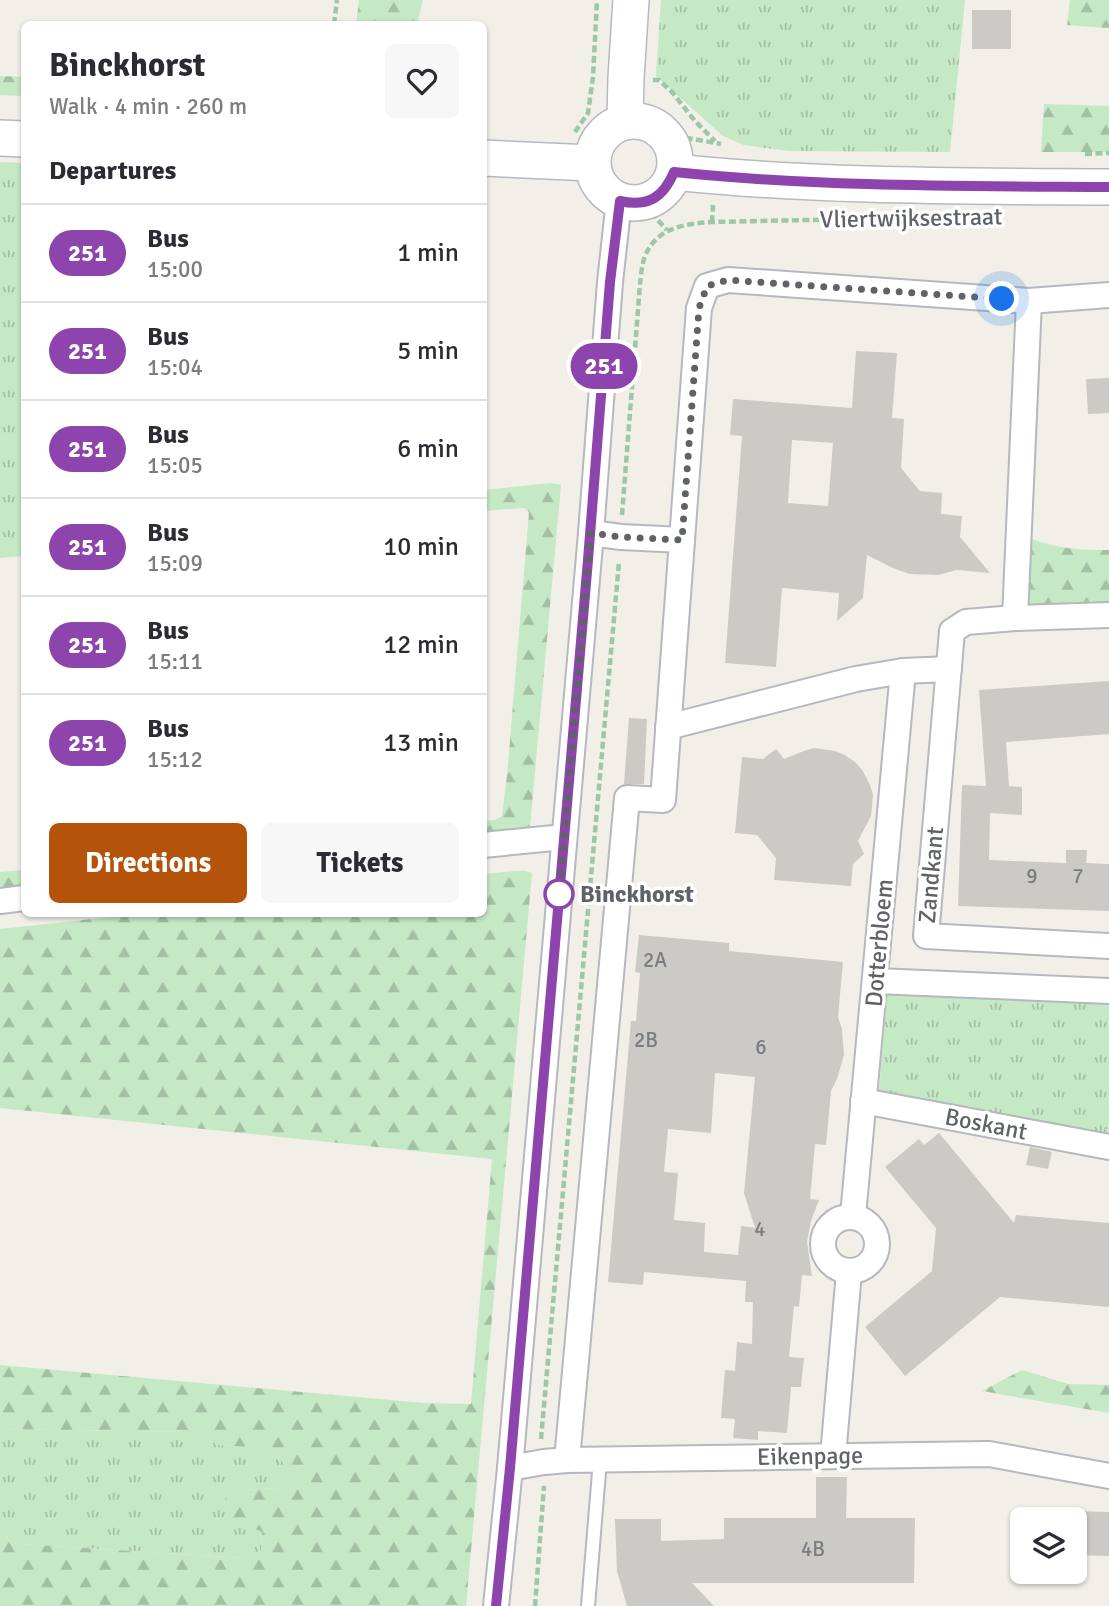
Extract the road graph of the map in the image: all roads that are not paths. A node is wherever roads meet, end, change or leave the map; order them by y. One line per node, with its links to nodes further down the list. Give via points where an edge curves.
1 (631, 0): 2 (street, via 609,77)
2 (625, 121): 6 (street, via 608,129 596,144); 7 (street, via 653,125 665,134 676,159)
3 (0, 138): 4 (street)
4 (21, 139)
5 (487, 158): 6 (street)
6 (592, 163): 9 (street, via 600,186 609,195)
7 (674, 172): 8 (street, Vliertwijksestraat, via 877,186); 9 (street, via 657,197)
8 (1109, 187)
9 (631, 202): 12 (street, via 610,282)
10 (1109, 295): 11 (street)
11 (1029, 301): 13 (street, via 728,280 707,286 699,308); 15 (street)
12 (591, 533): 13 (street); 19 (street)
13 (682, 540): 18 (street)
14 (1109, 615): 15 (street)
15 (1015, 618): 16 (street, Zandkant, via 966,622 953,631)
16 (949, 669): 17 (street); 23 (street, Zandkant, via 926,936)
17 (903, 671): 18 (street); 24 (street, Dotterbloem)
18 (668, 727): 31 (street, via 663,800 627,798)
19 (564, 837): 20 (street); 33 (street)
20 (487, 845)
21 (21, 898): 22 (street)
22 (0, 901)
23 (1109, 946)
24 (876, 981): 25 (street); 26 (street, Dotterbloem)
25 (1109, 991)
26 (863, 1101): 27 (street, Boskant); 28 (street, Dotterbloem)
27 (1109, 1147)
28 (853, 1216): 29 (street, via 868,1223 877,1237 876,1254 865,1267); 29 (street, via 836,1220 824,1233 823,1250 832,1265)
29 (849, 1272): 30 (street)
30 (833, 1456): 32 (street, Eikenpage); 34 (street, Eikenpage, via 989,1454)
31 (567, 1460): 32 (street, Eikenpage); 33 (street, Eikenpage)
32 (600, 1460): 36 (lane)
33 (510, 1468): 35 (street)
34 (1109, 1476)
35 (496, 1606)
36 (588, 1606)

